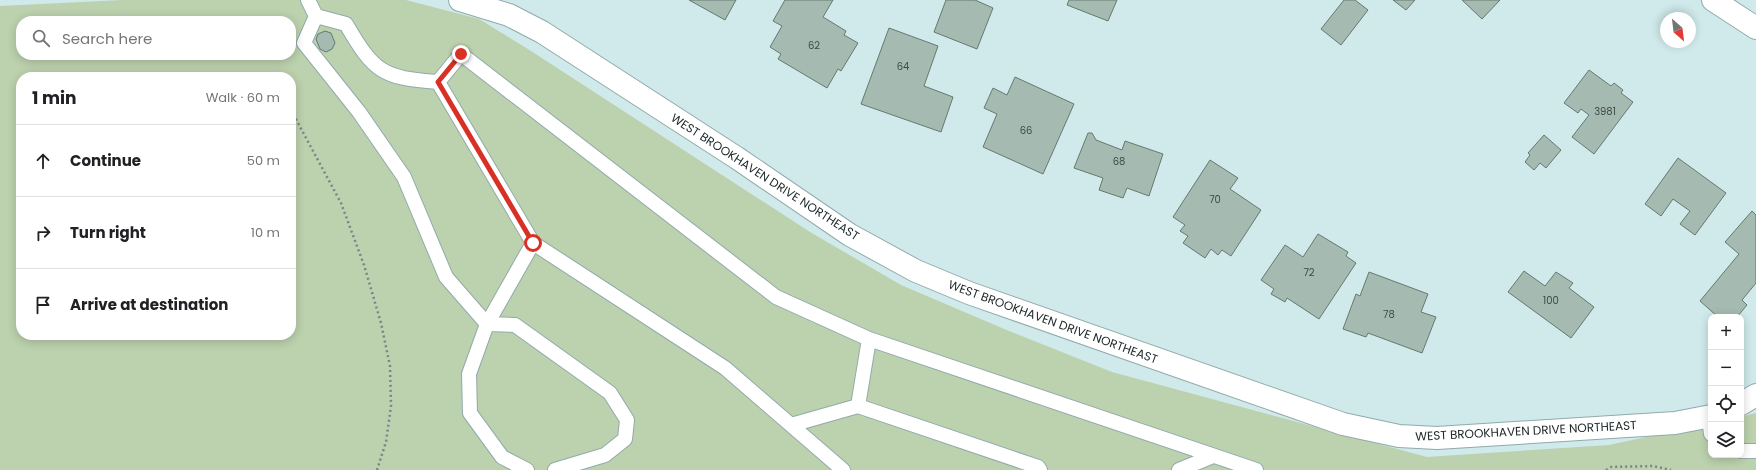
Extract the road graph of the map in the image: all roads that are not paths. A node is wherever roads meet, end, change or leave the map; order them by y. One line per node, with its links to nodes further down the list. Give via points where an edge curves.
1 (308, 0): 4 (lane)
2 (460, 0): 13 (street, WEST BROOKHAVEN DRIVE NORTHEAST, via 509,15 542,32 738,158 850,235 916,271 969,293 1343,424 1399,436 1437,438)
3 (1713, 0): 5 (street)
4 (316, 16): 6 (lane, via 346,24 362,53 382,72 406,80); 8 (lane, via 304,43 359,112 404,177 446,277)
5 (1756, 28)
6 (438, 82): 7 (lane); 9 (lane, via 461,54 776,297)
7 (533, 243): 8 (lane); 14 (lane, via 725,368)
8 (487, 324): 18 (lane, via 469,374 470,413 502,457); 19 (lane, via 515,325 610,392 627,420 625,439 605,455)
9 (869, 339): 12 (lane); 17 (lane)
10 (1756, 395): 11 (street)
11 (1744, 402)
12 (858, 406): 14 (lane); 21 (lane, via 1038,467)
13 (1708, 422)
14 (791, 425): 20 (lane)
15 (1744, 451): 16 (lane)
16 (1756, 451)
17 (1213, 456): 22 (lane); 23 (lane)
18 (527, 470)
19 (556, 470)
20 (843, 470)
21 (1040, 470)
22 (1179, 470)
23 (1256, 470)

